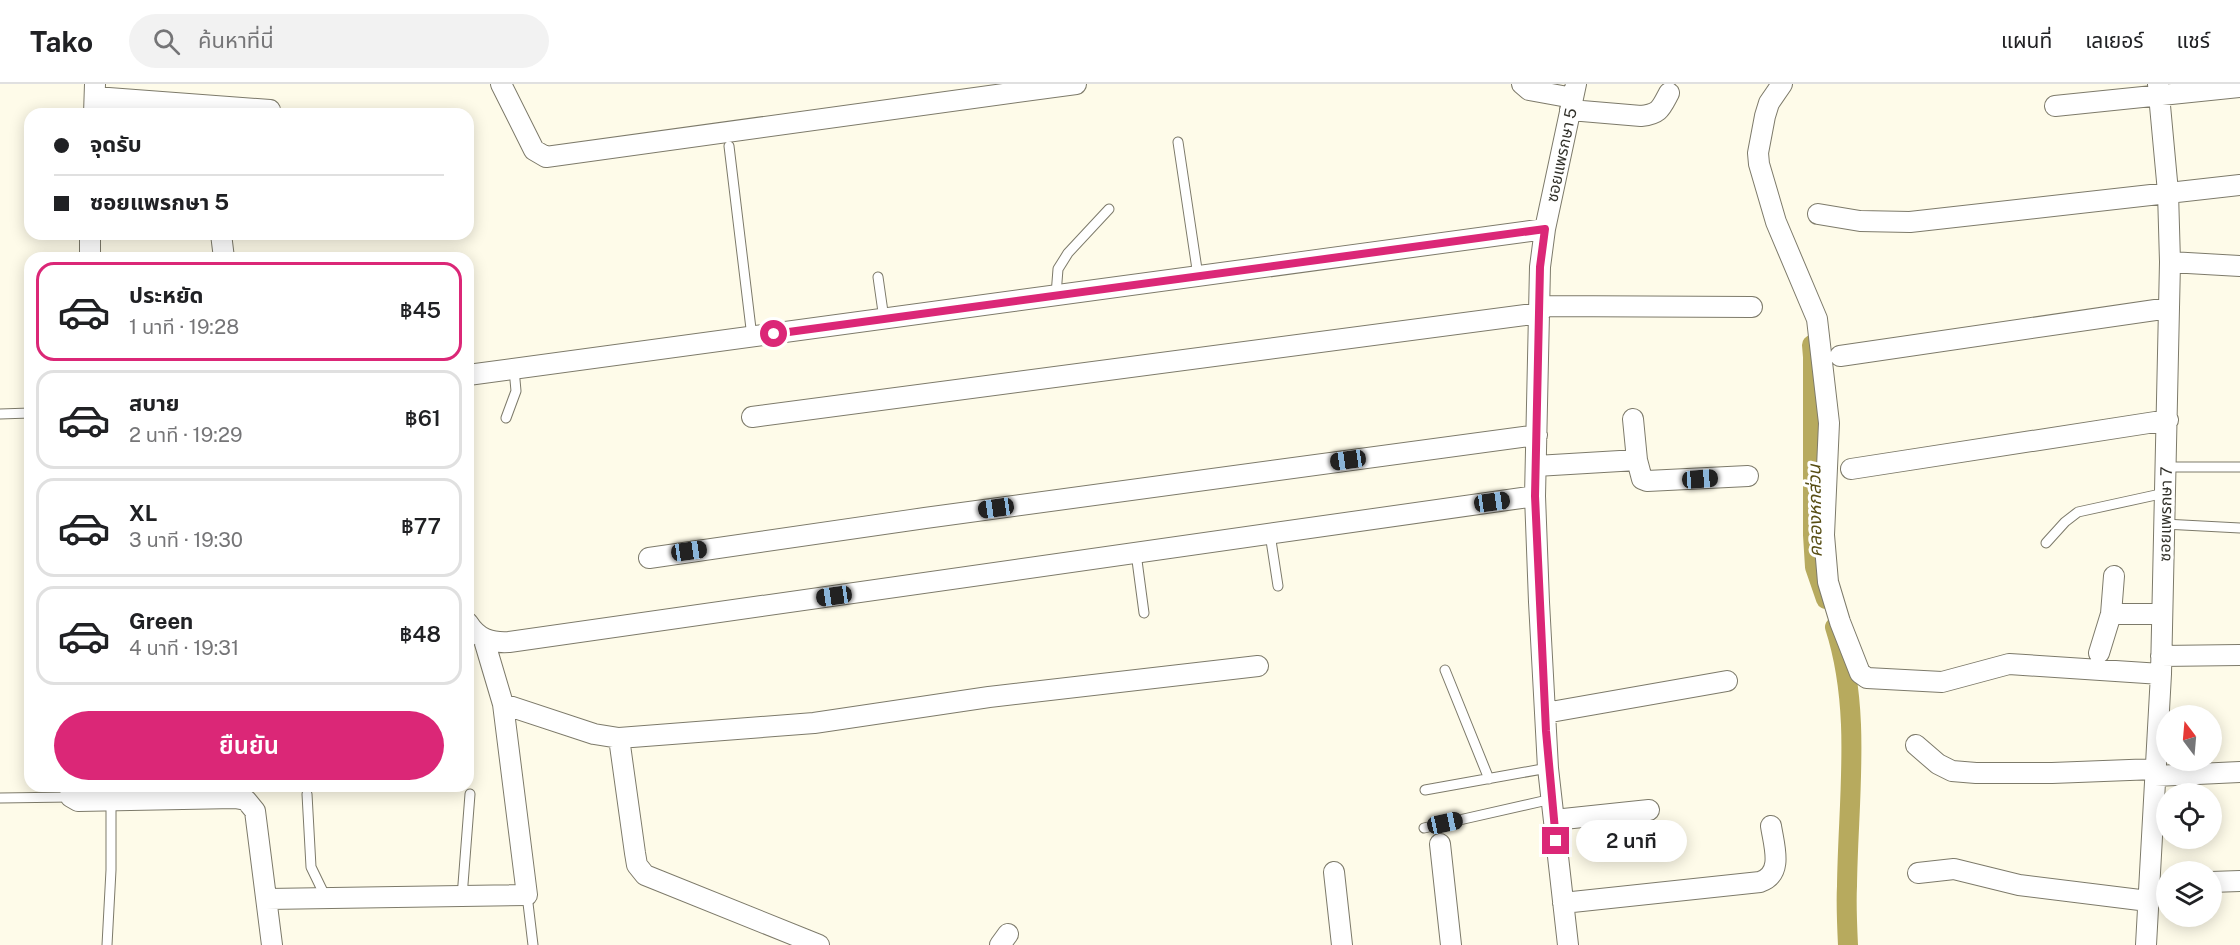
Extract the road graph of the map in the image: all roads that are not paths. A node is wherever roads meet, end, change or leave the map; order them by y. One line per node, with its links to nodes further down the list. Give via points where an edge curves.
1 (501, 84): 2 (street, via 534,150 546,157)
2 (1076, 84)
3 (1521, 84): 8 (street, via 1529,90)
4 (1782, 84): 62 (street, via 1769,103 1759,164 1776,222 1817,319 1829,423 1824,535 1828,582 1860,673 1867,678 1934,683 2008,664)
5 (2240, 87): 6 (street)
6 (2159, 90): 10 (street); 15 (street, ซอยแพรกษา 7)
7 (1669, 93): 8 (street, via 1659,111 1641,116)
8 (1573, 97): 18 (street, ซอยแพรกษา 5)
9 (95, 98): 11 (street)
10 (2055, 106)
11 (241, 108)
12 (1178, 142): 21 (lane)
13 (729, 146): 28 (lane)
14 (2240, 185): 15 (street)
15 (2169, 192): 17 (street, via 1911,222 1860,221); 19 (street, ซอยแพรกษา 7)
16 (1109, 209): 23 (lane, via 1058,269)
17 (1818, 214)
18 (1545, 229): 21 (street); 26 (street, ซอยแพรกษา 5)
19 (2170, 262): 20 (street); 25 (street, ซอยแพรกษา 7)
20 (2240, 266)
21 (1198, 276): 23 (street)
22 (878, 277): 27 (lane)
23 (1056, 295): 27 (street)
24 (1752, 306): 26 (street)
25 (2169, 308): 29 (street); 37 (street, ซอยแพรกษา 7)
26 (1540, 309): 34 (street); 38 (street, ซอยแพรกษา 5)
27 (885, 319): 28 (street)
28 (752, 337): 30 (street)
29 (1840, 356)
30 (514, 369): 31 (street); 35 (lane, via 516,391)
31 (474, 374)
32 (24, 413): 33 (lane)
33 (0, 414)
34 (753, 417)
35 (507, 418)
36 (1633, 419): 39 (street)
37 (2168, 420): 41 (street, ซอยแพรกษา 7); 43 (street)
38 (1537, 435): 40 (street, ซอยแพรกษา 5); 52 (street)
39 (1637, 460): 40 (street); 44 (street, via 1642,478 1647,481)
40 (1536, 466): 46 (street, ซอยแพรกษา 5)
41 (2166, 467): 42 (lane); 45 (street, ซอยแพรกษา 7)
42 (2240, 467)
43 (1851, 469)
44 (1748, 476)
45 (2165, 493): 47 (street, ซอยแพรกษา 7); 50 (lane, via 2078,512)
46 (1535, 496): 49 (street); 67 (street, ซอยแพรกษา 5)
47 (2164, 524): 48 (lane); 57 (street, ซอยแพรกษา 7)
48 (2240, 528)
49 (1270, 534): 51 (street); 54 (lane)
50 (2046, 543)
51 (1136, 553): 55 (lane); 59 (street, via 509,642)
52 (649, 558)
53 (2114, 576): 56 (street)
54 (1278, 586)
55 (1144, 613)
56 (2111, 614): 57 (street); 60 (street)
57 (2162, 614): 62 (street, ซอยแพรกษา 7)
58 (474, 632): 59 (street)
59 (484, 640): 66 (street)
60 (2099, 653)
61 (2240, 655): 62 (street)
62 (2161, 665): 71 (street, ซอยแพรกษา 7)
63 (1258, 666): 68 (street, via 989,697 814,723)
64 (1445, 670): 73 (lane)
65 (1727, 681): 67 (street)
66 (503, 704): 68 (street, via 594,734); 92 (street)
67 (1545, 713): 70 (street, ซอยแพรกษา 5)
68 (619, 738): 100 (street, via 637,865 645,875)
69 (1916, 745): 71 (street, via 1952,771)
70 (1548, 768): 73 (lane); 80 (street, ซอยแพรกษา 5)
71 (2155, 772): 72 (street); 91 (street, ซอยแพรกษา 7)
72 (2240, 772)
73 (1489, 779): 74 (lane)
74 (1425, 790)
75 (61, 792): 79 (lane)
76 (72, 792): 81 (street, via 78,801)
77 (307, 794): 94 (lane, via 310,867)
78 (470, 794): 93 (lane)
79 (0, 798)
80 (1552, 799): 83 (street, ซอยแพรกษา 5); 85 (lane)
81 (111, 801): 95 (street, via 246,800 255,811); 97 (lane)
82 (1649, 810): 83 (street)
83 (1554, 820): 96 (street, ซอยแพรกษา 5)
84 (1771, 826): 96 (street, via 1776,862 1769,879)
85 (1424, 828)
86 (1440, 844): 102 (street)
87 (1334, 872): 101 (street)
88 (1918, 873): 91 (street, via 1954,868 2019,885)
89 (2240, 881): 90 (street)
90 (2222, 882)
91 (2154, 889): 104 (street, ซอยแพรกษา 7)
92 (527, 895): 93 (street); 99 (lane)
93 (462, 897): 94 (street)
94 (326, 898): 95 (street)
95 (267, 899): 98 (street)
96 (1563, 903): 103 (street, ซอยแพรกษา 5)
97 (107, 945)
98 (272, 945)
99 (533, 945)
100 (819, 945)
101 (1342, 945)
102 (1451, 945)
103 (1568, 945)
104 (2146, 945)

